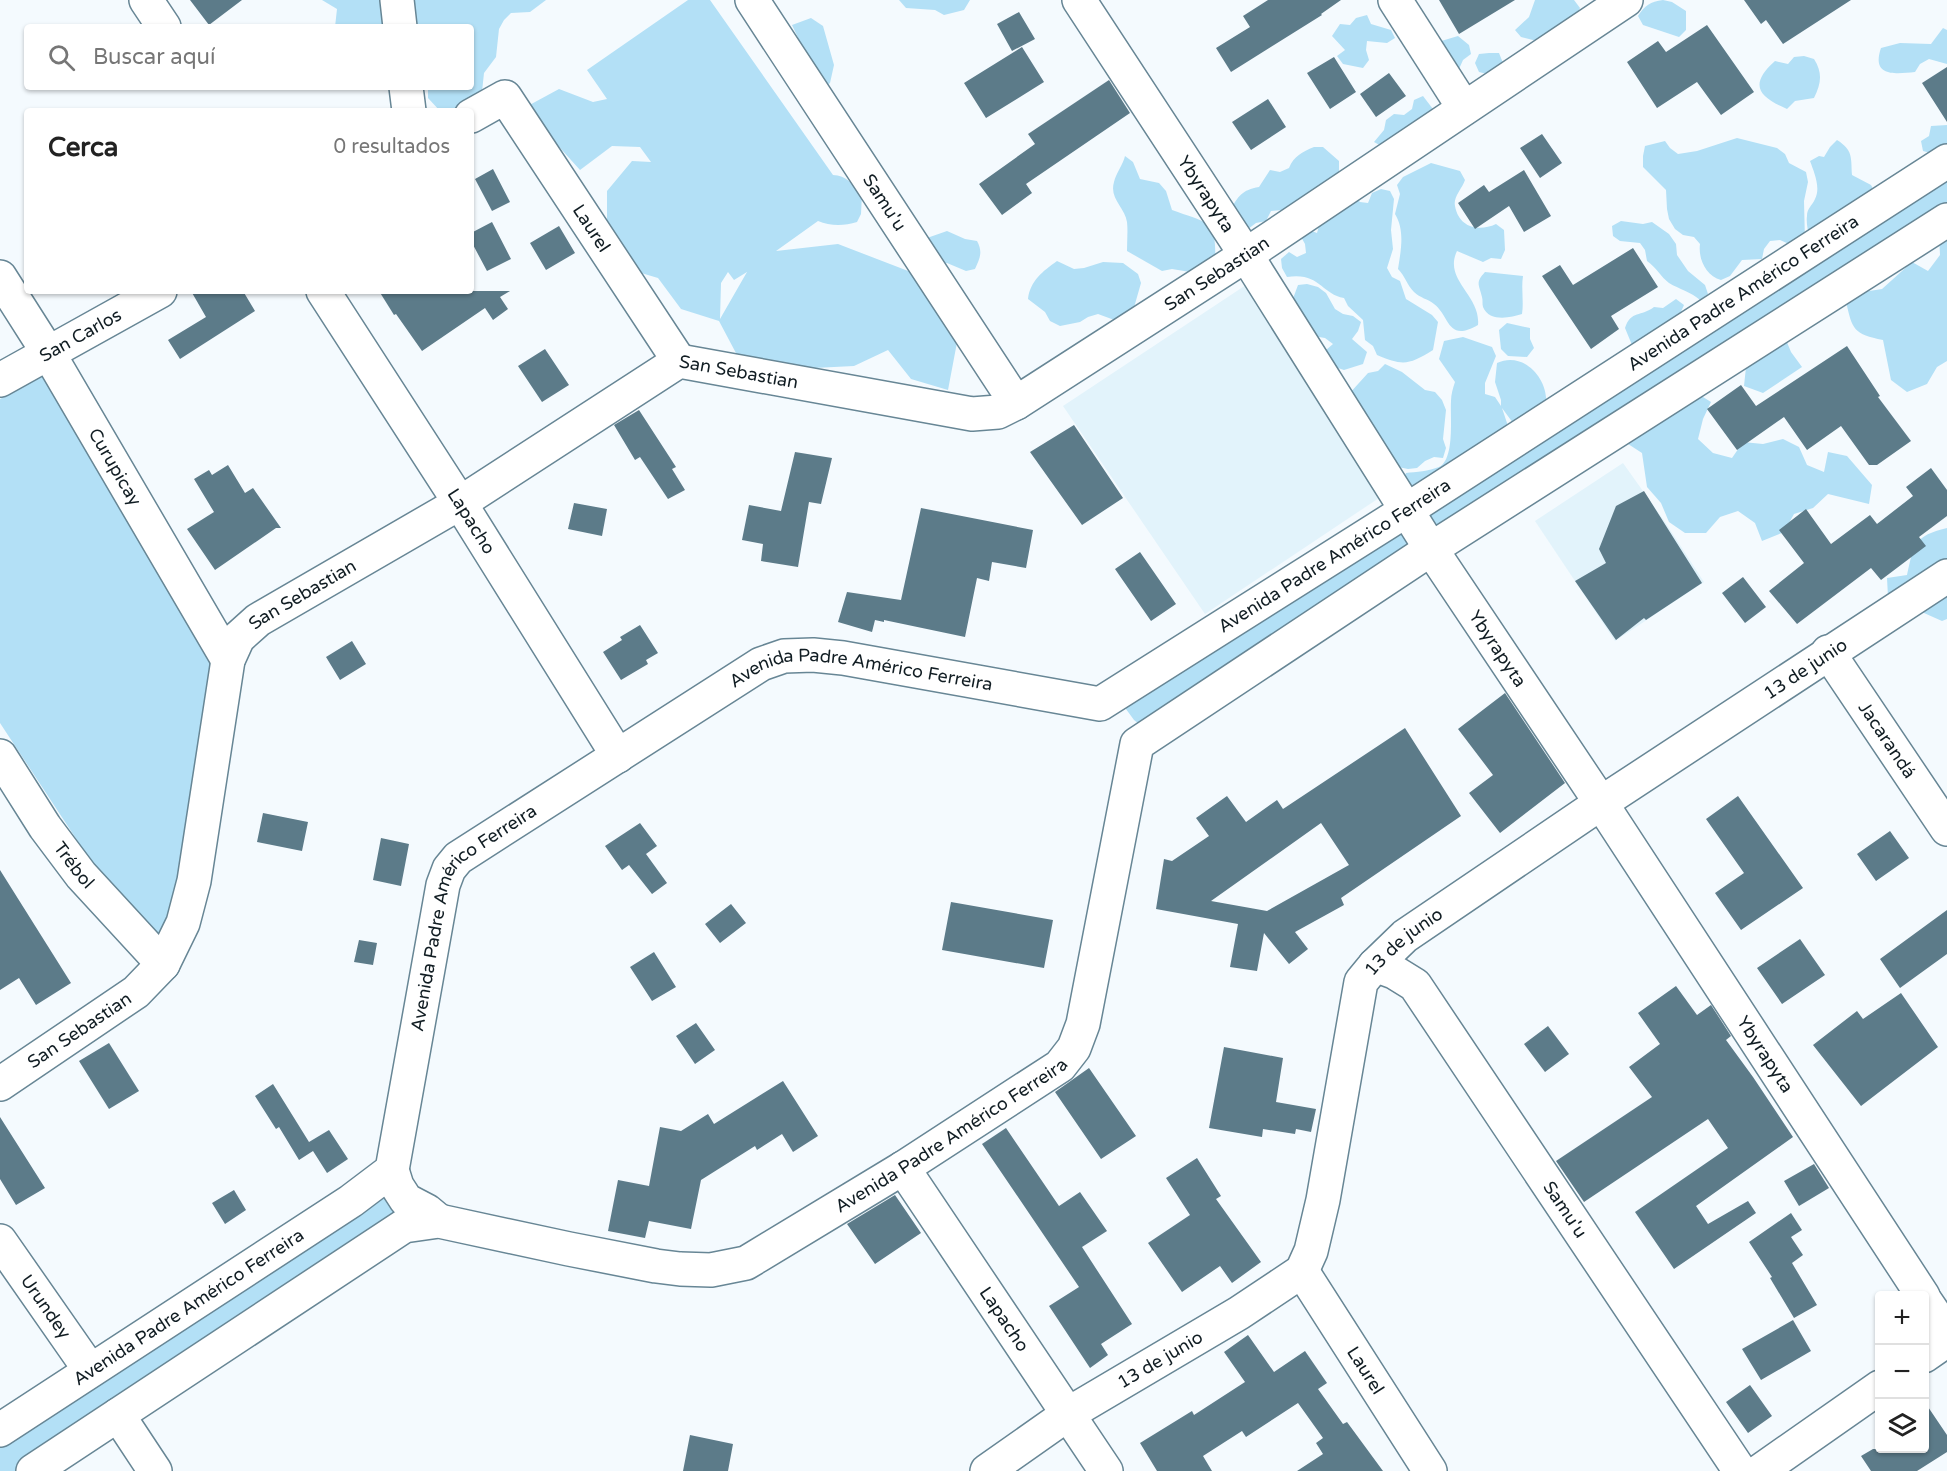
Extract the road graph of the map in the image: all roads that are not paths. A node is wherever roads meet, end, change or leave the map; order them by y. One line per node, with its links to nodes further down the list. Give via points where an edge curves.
1 (146, 0): 7 (street)
2 (397, 0): 8 (street)
3 (752, 0): 22 (street, Samu'u)
4 (1078, 0): 15 (street, Ybyrapyta)
5 (1395, 0): 11 (street)
6 (1626, 0): 11 (street, San Sebastian)
7 (162, 24)
8 (400, 24)
9 (406, 90): 10 (street)
10 (409, 108)
11 (1464, 108): 15 (street, San Sebastian)
12 (474, 114): 20 (street, Laurel, via 505,97)
13 (1947, 161): 24 (street, Avenida Padre Américo Ferreira)
14 (1947, 220): 25 (street)
15 (1246, 255): 22 (street, San Sebastian); 24 (street, Ybyrapyta)
16 (0, 277): 19 (street, Curupicay)
17 (155, 294): 19 (street, San Carlos)
18 (325, 294): 23 (street, Lapacho)
19 (48, 354): 21 (street, San Carlos); 28 (street, Curupicay)
20 (678, 361): 22 (street, San Sebastian, via 972,414 998,412); 23 (street, San Sebastian)
21 (0, 380)
22 (1016, 404)
23 (460, 503): 28 (street, San Sebastian, via 258,620 238,638); 32 (street, Lapacho)
24 (1407, 510): 25 (street, Ybyrapyta); 29 (street, Avenida Padre Américo Ferreira)
25 (1431, 549): 30 (street); 33 (street, Ybyrapyta)
26 (1947, 576): 27 (street, 13 de junio)
27 (1828, 652): 33 (street, 13 de junio); 34 (street, Jacarandá)
28 (228, 660): 35 (street, San Sebastian, via 194,881 183,923)
29 (1100, 704): 30 (street); 32 (street, Avenida Padre Américo Ferreira, via 843,658 784,656 761,664)
30 (1137, 744): 38 (street, Avenida Padre Américo Ferreira, via 1083,1024 1074,1048 1060,1066)
31 (0, 756): 35 (street, Trébol, via 45,827 81,874)
32 (618, 756): 39 (street, Avenida Padre Américo Ferreira, via 458,858 449,869)
33 (1600, 803): 36 (street, 13 de junio, via 1405,936); 43 (street, Ybyrapyta)
34 (1947, 829)
35 (164, 964): 37 (street, San Sebastian, via 136,992)
36 (1375, 964): 42 (street, 13 de junio, via 1361,982 1323,1200 1311,1251); 58 (street, Samu'u, via 1395,972 1421,993)
37 (0, 1084)
38 (903, 1168): 40 (street, Avenida Padre Américo Ferreira, via 746,1263 711,1270 656,1266); 50 (street, Lapacho)
39 (392, 1170): 40 (street, via 406,1200); 48 (street, Avenida Padre Américo Ferreira, via 351,1201)
40 (439, 1221): 51 (street, Avenida Padre Américo Ferreira, via 404,1226)
41 (0, 1241): 48 (street, Urundey)
42 (1302, 1270): 50 (street, 13 de junio, via 1239,1313); 57 (street, Laurel)
43 (1920, 1291)
44 (1929, 1305): 45 (street, Ybyrapyta)
45 (1947, 1333)
46 (1947, 1340): 47 (street)
47 (1929, 1353)
48 (90, 1370): 52 (street, Avenida Padre Américo Ferreira)
49 (1875, 1390): 59 (street)
50 (1068, 1414): 55 (street, 13 de junio); 56 (street, Lapacho)
51 (118, 1415): 53 (street, Avenida Padre Américo Ferreira); 54 (street)
52 (0, 1430)
53 (33, 1471)
54 (155, 1471)
55 (987, 1471)
56 (1106, 1471)
57 (1430, 1471)
58 (1740, 1471)
59 (1760, 1471)

